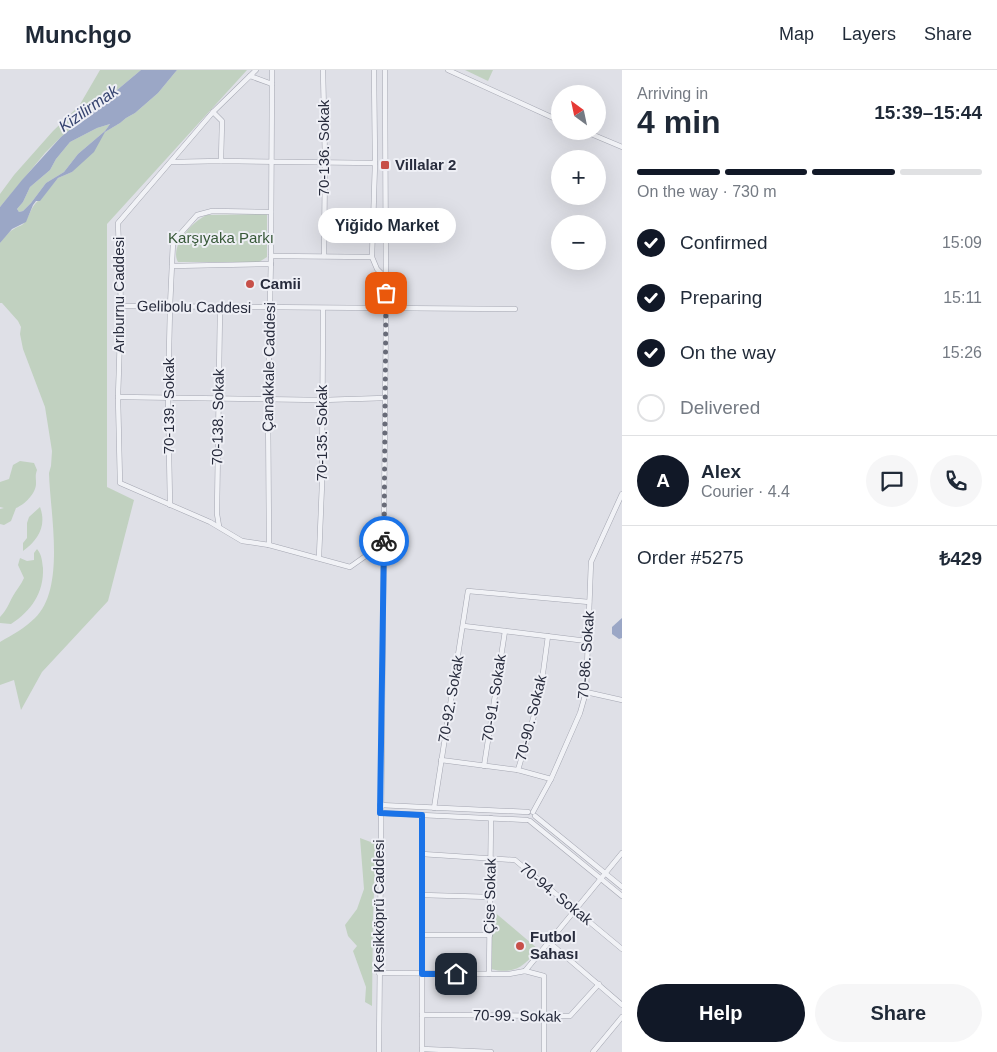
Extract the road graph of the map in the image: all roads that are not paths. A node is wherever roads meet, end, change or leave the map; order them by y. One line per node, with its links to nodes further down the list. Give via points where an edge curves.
1 (256, 70): 7 (street, Arıburnu Caddesi)
2 (272, 70): 8 (street, Çanakkale Caddesi)
3 (323, 70): 15 (street, 70-136. Sokak)
4 (374, 70): 18 (street)
5 (385, 70): 13 (street, Kesikköprü Caddesi)
6 (448, 70): 10 (street)
7 (250, 76): 8 (street); 9 (street, Arıburnu Caddesi)
8 (272, 84): 17 (street, Çanakkale Caddesi)
9 (213, 112): 14 (street, via 222,121); 16 (street, Arıburnu Caddesi)
10 (551, 117)
11 (605, 140): 12 (street)
12 (622, 147)
13 (386, 160): 18 (street); 19 (street, Kesikköprü Caddesi)
14 (221, 161): 16 (street); 17 (street)
15 (325, 161): 17 (street); 18 (street); 22 (street, 70-136. Sokak)
16 (171, 162): 27 (street, Arıburnu Caddesi, via 118,223)
17 (271, 162): 20 (street, Çanakkale Caddesi)
18 (375, 164): 19 (street); 23 (street)
19 (386, 168): 26 (street, Kesikköprü Caddesi)
20 (272, 212): 21 (street, Çanakkale Caddesi); 25 (street, 70-139. Sokak, via 212,211 197,215 173,242)
21 (272, 256): 22 (street); 24 (street, Çanakkale Caddesi)
22 (324, 256): 23 (street)
23 (372, 257): 26 (street)
24 (271, 264): 25 (street); 30 (street, Çanakkale Caddesi)
25 (172, 266): 28 (street, 70-139. Sokak)
26 (386, 278): 31 (street, Kesikköprü Caddesi)
27 (121, 306): 28 (street, Gelibolu Caddesi); 34 (street, Arıburnu Caddesi)
28 (170, 307): 29 (street, Gelibolu Caddesi); 35 (street, 70-139. Sokak)
29 (220, 308): 30 (street, Gelibolu Caddesi); 36 (street, 70-138. Sokak)
30 (270, 308): 32 (street, Gelibolu Caddesi); 37 (street, Çanakkale Caddesi)
31 (386, 308): 32 (street, Gelibolu Caddesi); 33 (street, Gelibolu Caddesi); 38 (street, Kesikköprü Caddesi)
32 (323, 309): 39 (street, 70-135. Sokak)
33 (515, 310)
34 (118, 397): 35 (street); 41 (street, Arıburnu Caddesi, via 120,483)
35 (168, 397): 36 (street); 41 (street, 70-139. Sokak)
36 (218, 398): 37 (street); 42 (street, 70-138. Sokak)
37 (268, 398): 39 (street); 44 (street, Çanakkale Caddesi)
38 (385, 398): 39 (street); 43 (street, Kesikköprü Caddesi)
39 (322, 400): 45 (street, 70-135. Sokak)
40 (622, 494): 46 (street, 70-86. Sokak, via 591,562)
41 (170, 505): 42 (street)
42 (219, 526): 44 (street, via 242,541)
43 (384, 543): 45 (street, via 350,567); 57 (street, Kesikköprü Caddesi)
44 (269, 545): 45 (street)
45 (319, 557)
46 (589, 602): 47 (street, 70-92. Sokak, via 468,590); 50 (street, 70-86. Sokak)
47 (464, 626): 48 (street); 53 (street, 70-92. Sokak)
48 (505, 631): 49 (street); 54 (street, 70-91. Sokak)
49 (548, 636): 50 (street); 55 (street, 70-90. Sokak, via 540,695)
50 (588, 641): 51 (street, 70-86. Sokak)
51 (586, 692): 52 (street); 56 (street, 70-86. Sokak)
52 (622, 700)
53 (441, 760): 54 (street); 58 (street, 70-92. Sokak)
54 (484, 766): 55 (street)
55 (518, 770): 56 (street)
56 (551, 779): 60 (street, 70-86. Sokak)
57 (380, 805): 58 (street); 59 (street, Kesikköprü Caddesi)
58 (434, 808): 60 (street)
59 (380, 813): 61 (street); 79 (street, Kesikköprü Caddesi)
60 (532, 813): 63 (street, via 526,816); 63 (street, via 535,819); 67 (street)
61 (422, 815): 62 (street); 65 (street)
62 (491, 818): 63 (street); 66 (street, Çise Sokak)
63 (529, 821): 68 (street)
64 (622, 853): 67 (street)
65 (422, 854): 66 (street, 70-94. Sokak); 70 (street)
66 (491, 858): 71 (street, Çise Sokak); 73 (street, 70-94. Sokak, via 515,860)
67 (606, 873): 68 (street); 69 (street)
68 (602, 878): 72 (street); 73 (street)
69 (622, 887)
70 (422, 895): 71 (street); 74 (street)
71 (490, 896): 75 (street, Çise Sokak)
72 (622, 896)
73 (576, 910): 76 (street); 77 (street, 70-94. Sokak)
74 (422, 935): 75 (street); 80 (street)
75 (490, 935): 81 (street, Çise Sokak)
76 (550, 943): 78 (street); 82 (street)
77 (622, 949)
78 (526, 972): 81 (street); 85 (street, via 544,976)
79 (379, 973): 80 (street); 88 (street, Kesikköprü Caddesi)
80 (422, 974): 81 (street); 84 (street)
81 (489, 974)
82 (599, 984): 83 (street); 85 (street, 70-99. Sokak, via 570,1016)
83 (622, 1005)
84 (422, 1015): 85 (street, 70-99. Sokak); 87 (street)
85 (544, 1016): 90 (street)
86 (622, 1017): 91 (street)
87 (422, 1051): 89 (street)
88 (379, 1052)
89 (491, 1052)
90 (544, 1052)
91 (592, 1052)

